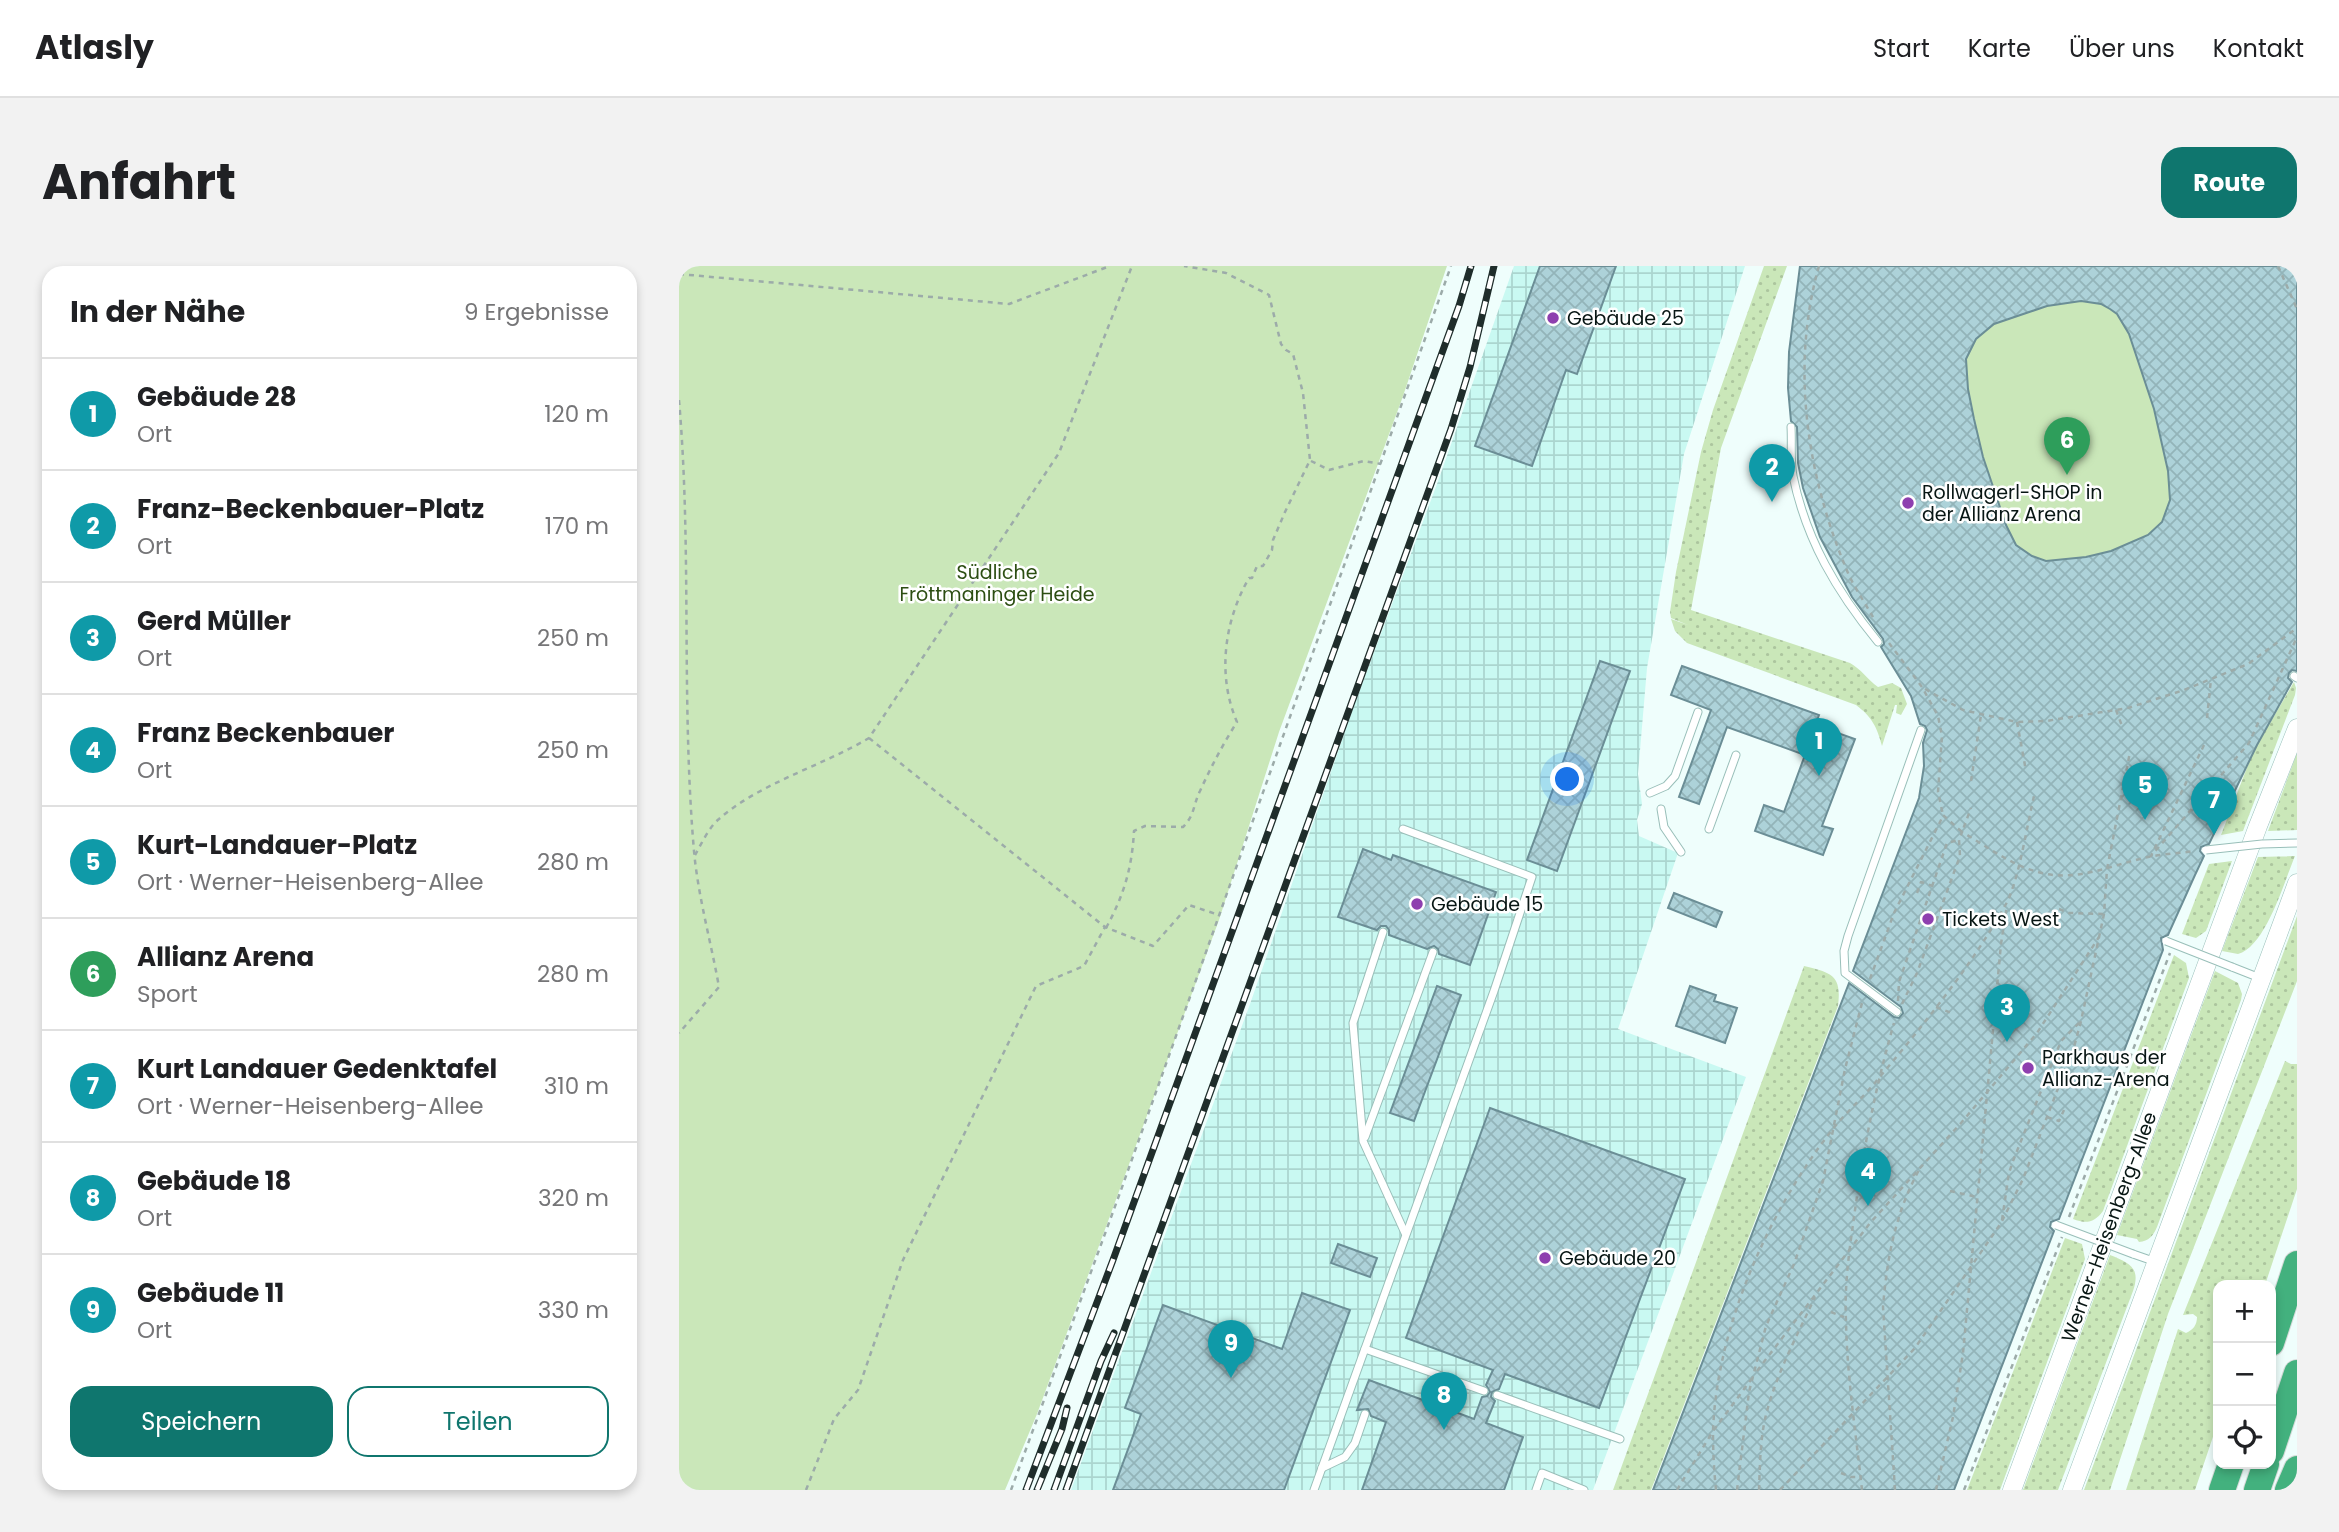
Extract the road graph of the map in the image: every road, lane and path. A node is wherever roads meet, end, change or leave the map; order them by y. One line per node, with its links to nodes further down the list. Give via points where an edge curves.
1 (1110, 266): 8 (path, via 1009,304)
2 (1132, 266): 29 (path, via 1059,453)
3 (1184, 266): 13 (path, via 1226,273 1269,295 1281,344 1293,354 1299,373)
4 (1451, 266): 14 (path)
5 (1814, 266): 9 (path)
6 (1819, 266): 9 (path)
7 (2278, 266): 10 (path)
8 (679, 274)
9 (1817, 274): 16 (path, via 1804,352 1805,408 1815,472 1849,575)
10 (2297, 309)
11 (679, 400): 47 (path, via 685,466 688,762)
12 (1791, 427): 18 (lane, via 1793,473 1823,564 1850,608)
13 (1310, 460): 14 (path, via 1329,470 1364,461); 58 (path, via 1272,550 1249,578 1231,615 1226,690 1237,722 1215,759 1191,819 1183,827 1145,826 1134,831 1129,877)
14 (1381, 464): 57 (path)
15 (2297, 628): 19 (path, via 2248,664)
16 (1880, 629)
17 (2297, 637): 48 (path, via 2249,743)
18 (1882, 641): 20 (path)
19 (2211, 679): 21 (path); 24 (path)
20 (1922, 687): 23 (path); 39 (path, via 1938,716 1942,736 1938,792)
21 (2116, 710): 25 (path); 26 (path)
22 (1698, 712): 35 (lane, via 1675,776)
23 (1981, 715): 25 (path); 34 (path)
24 (2207, 718)
25 (2017, 722): 33 (path)
26 (2122, 726)
27 (2297, 728): 124 (street, Werner-Heisenberg-Allee)
28 (1921, 730): 65 (lane, via 1844,951 1845,973)
29 (869, 738): 47 (path, via 763,790 718,820); 58 (path)
30 (2204, 745): 48 (path)
31 (2130, 752): 50 (path)
32 (1736, 755): 41 (lane)
33 (2026, 771)
34 (1971, 781)
35 (1650, 793)
36 (2034, 796): 49 (path)
37 (1971, 808): 42 (path)
38 (1661, 809): 46 (lane, via 1664,827)
39 (1943, 815): 42 (path); 65 (path, via 1894,913)
40 (1402, 829): 83 (lane, via 1532,877)
41 (1709, 829)
42 (1962, 832): 43 (path); 49 (path)
43 (1959, 840): 52 (path, via 1947,843); 67 (path, via 1960,856 1917,973)
44 (2297, 843): 45 (lane, bridge)
45 (2206, 850): 48 (path)
46 (1681, 852)
47 (695, 855): 70 (path, via 719,987)
48 (2151, 856): 50 (path)
49 (2018, 864): 50 (path, via 2059,876); 54 (path)
50 (2107, 869): 56 (path)
51 (2297, 883): 64 (street)
52 (1933, 886): 53 (path, via 1921,882); 67 (path, via 1899,982)
53 (1917, 894)
54 (2007, 902): 66 (path); 72 (path)
55 (2059, 909): 56 (path)
56 (2105, 914): 60 (path)
57 (1219, 915): 58 (path, via 1189,905 1153,946); 111 (path)
58 (1106, 928): 110 (path, via 1084,966 1036,986 902,1259 858,1390 834,1419)
59 (1383, 932): 76 (lane, via 1353,1023)
60 (2100, 935): 69 (path); 72 (path, via 2037,1033)
61 (2166, 941): 64 (lane, bridge)
62 (1433, 951): 76 (lane)
63 (2171, 953): 80 (path)
64 (2260, 978): 86 (street)
65 (1866, 989): 67 (lane); 75 (path)
66 (1935, 1007): 68 (path); 71 (path)
67 (1897, 1012): 71 (path)
68 (1954, 1014)
69 (2081, 1021): 74 (path); 81 (path, via 2061,1041 2013,1161)
70 (679, 1034)
71 (1877, 1081): 75 (path); 85 (path)
72 (1988, 1092): 77 (path); 79 (path)
73 (2064, 1110): 74 (path, via 2059,1121)
74 (2047, 1117): 81 (path)
75 (1832, 1130): 95 (path, via 1820,1193 1766,1326); 101 (path, via 1786,1197 1761,1246 1730,1335)
76 (1363, 1141): 83 (lane)
77 (1923, 1164): 85 (path); 96 (path, via 1905,1196 1888,1254 1883,1307)
78 (1950, 1191): 79 (path)
79 (1977, 1197): 88 (path)
80 (2069, 1217)
81 (2001, 1223): 88 (path)
82 (2056, 1225): 86 (lane, bridge)
83 (1405, 1234): 93 (lane)
84 (2061, 1237): 123 (path)
85 (1850, 1249): 89 (path); 91 (path)
86 (2156, 1262): 125 (street)
87 (2297, 1264): 92 (highway)
88 (1971, 1270): 96 (path); 122 (path, via 1955,1404)
89 (1818, 1291): 95 (path); 118 (path, via 1778,1378 1766,1418)
90 (1831, 1312): 91 (path)
91 (1845, 1318): 100 (path)
92 (2276, 1328)
93 (1364, 1349): 97 (lane); 104 (lane)
94 (2297, 1373): 102 (highway)
95 (1755, 1375): 101 (path); 117 (path)
96 (1888, 1378): 100 (path); 121 (path)
97 (1484, 1391)
98 (1497, 1395): 103 (lane)
99 (1365, 1414): 104 (lane, via 1345,1457)
100 (1854, 1416): 109 (path); 119 (path)
101 (1713, 1431): 115 (path); 116 (path)
102 (2276, 1436)
103 (1620, 1439)
104 (1322, 1469): 112 (lane)
105 (2229, 1469): 126 (highway)
106 (2264, 1469): 127 (highway)
107 (2297, 1469): 128 (highway)
108 (1841, 1473): 109 (path)
109 (1861, 1477): 120 (path)
110 (806, 1490)
111 (1011, 1490)
112 (1314, 1490)
113 (1536, 1490): 114 (lane, via 1542,1473)
114 (1584, 1490)
115 (1677, 1490)
116 (1716, 1490)
117 (1737, 1490)
118 (1759, 1490)
119 (1780, 1490)
120 (1862, 1490)
121 (1895, 1490)
122 (1936, 1490)
123 (1964, 1490)
124 (2012, 1490)
125 (2072, 1490)
126 (2222, 1490)
127 (2257, 1490)
128 (2288, 1490)

